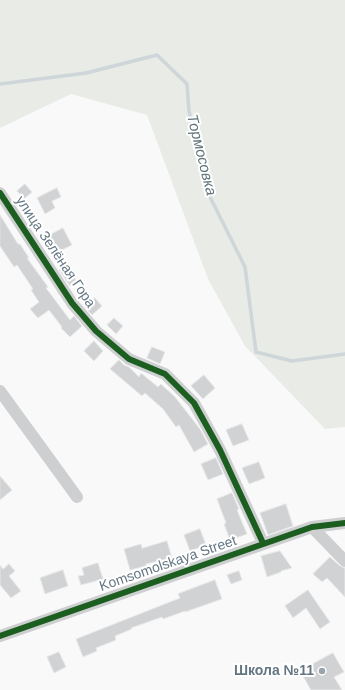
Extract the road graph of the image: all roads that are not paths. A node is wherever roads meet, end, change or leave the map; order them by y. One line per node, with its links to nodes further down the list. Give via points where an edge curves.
1 (0, 193): 6 (street, улица Зелёная Гора, via 72,303 96,331 129,359 165,374 194,403 220,450)
2 (0, 392): 3 (street)
3 (77, 497)
4 (345, 524): 5 (street, Komsomolskaya Street)
5 (312, 527): 6 (street, Komsomolskaya Street); 7 (street)
6 (263, 543): 8 (street, Komsomolskaya Street)
7 (345, 561)
8 (0, 636)

